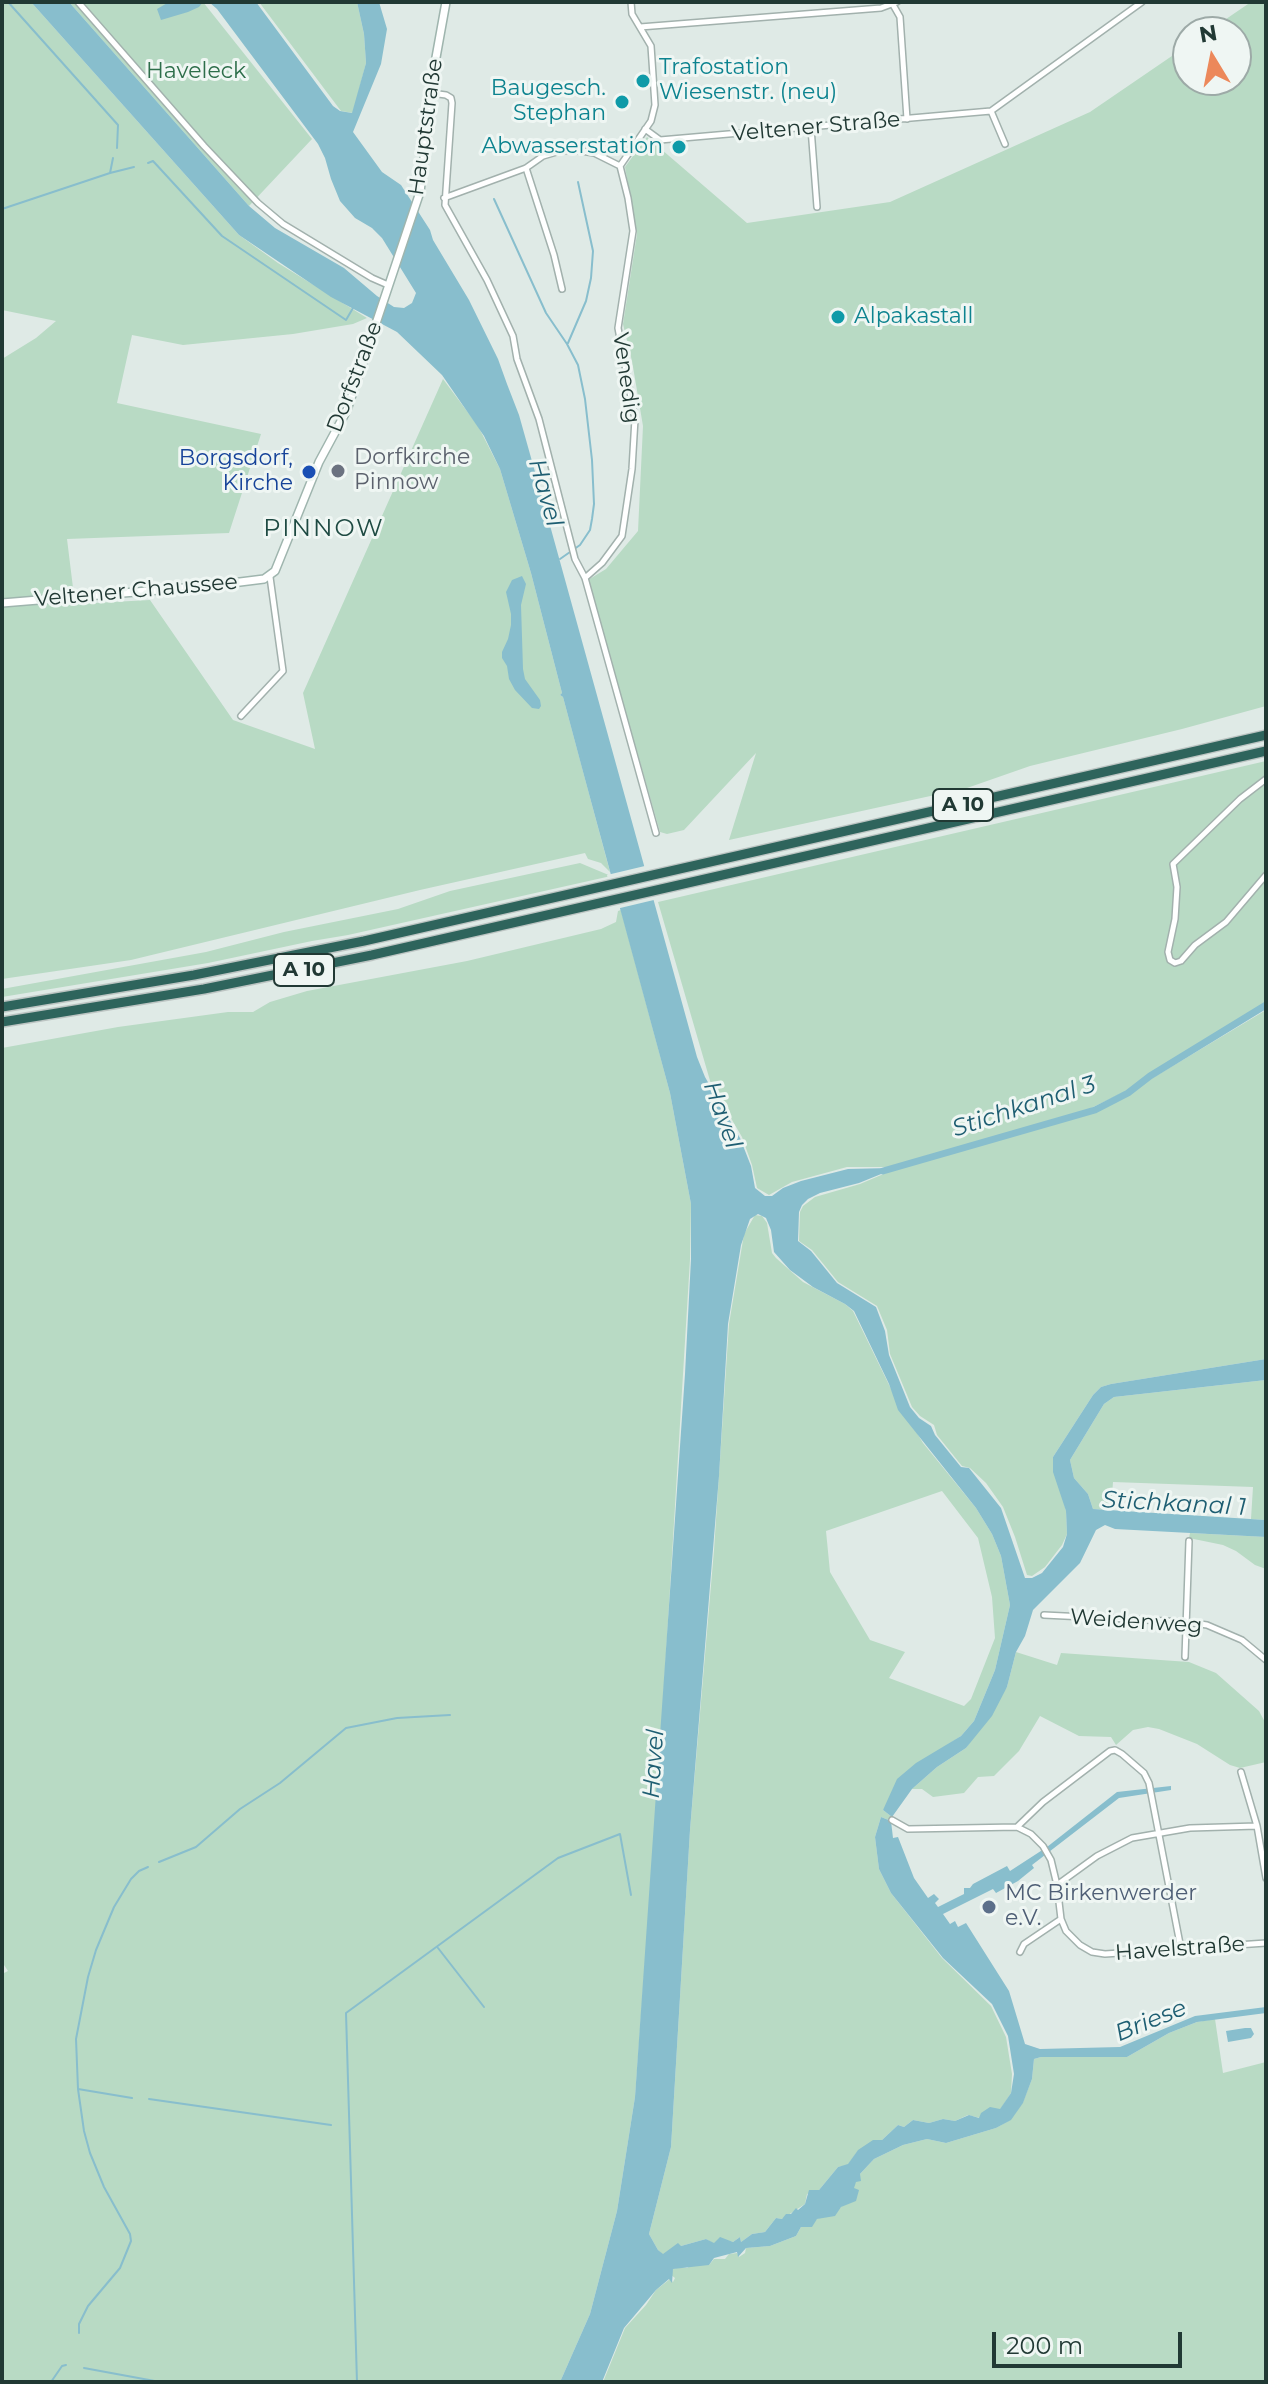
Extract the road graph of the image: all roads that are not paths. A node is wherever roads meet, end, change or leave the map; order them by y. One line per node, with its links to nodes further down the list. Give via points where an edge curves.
1 (78, 2): 17 (street, via 258,203 283,224)
2 (446, 2): 7 (main road, Hauptstraße)
3 (631, 2): 6 (street)
4 (1142, 2): 8 (street)
5 (894, 3): 6 (street); 9 (street, via 900,17)
6 (640, 27): 11 (street, via 651,46 655,105)
7 (431, 93): 15 (street, via 446,95 452,103); 17 (main road, Hauptstraße, via 420,192)
8 (991, 111): 9 (street, Veltener Straße); 12 (street)
9 (907, 119): 10 (street, Veltener Straße)
10 (811, 128): 11 (street, Veltener Straße, via 660,140); 16 (street)
11 (645, 129): 13 (street)
12 (1005, 144)
13 (620, 166): 14 (street, via 574,150 543,156); 21 (street, Venedig, via 633,231 618,328 635,419 632,469 622,536)
14 (526, 168): 15 (street); 18 (street)
15 (444, 198): 21 (street, via 513,336 575,559)
16 (817, 207)
17 (389, 286): 19 (main road, Hauptstraße)
18 (562, 289)
19 (385, 297): 20 (main road, Dorfstraße, via 347,410)
20 (270, 577): 22 (main road, Veltener Chaussee); 23 (street, via 283,671)
21 (585, 578): 27 (street)
22 (2, 603)
23 (241, 716)
24 (1266, 735): 29 (highway, A 10, via 378,938)
25 (1266, 751): 30 (highway, A 10, via 266,977)
26 (1266, 779): 28 (street, via 1173,864 1177,887 1170,960 1181,961 1226,922)
27 (656, 833)
28 (1266, 875)
29 (2, 1007)
30 (2, 1022)
31 (1189, 1541): 33 (street)
32 (1044, 1615): 33 (street, Weidenweg)
33 (1186, 1622): 34 (street); 35 (street, Weidenweg, via 1230,1634)
34 (1185, 1657)
35 (1266, 1660)
36 (1241, 1772): 38 (street)
37 (892, 1820): 39 (street, via 908,1829)
38 (1257, 1826): 40 (street); 41 (street)
39 (1017, 1827): 40 (street, via 1115,1750 1144,1773); 42 (street, via 1043,1846)
40 (1159, 1832): 42 (street, via 1116,1845); 45 (street)
41 (1266, 1878)
42 (1057, 1885): 43 (street)
43 (1061, 1919): 45 (street, Havelstraße, via 1072,1939 1092,1952); 46 (street)
44 (1266, 1943): 45 (street, Havelstraße)
45 (1181, 1949)
46 (1020, 1952)

